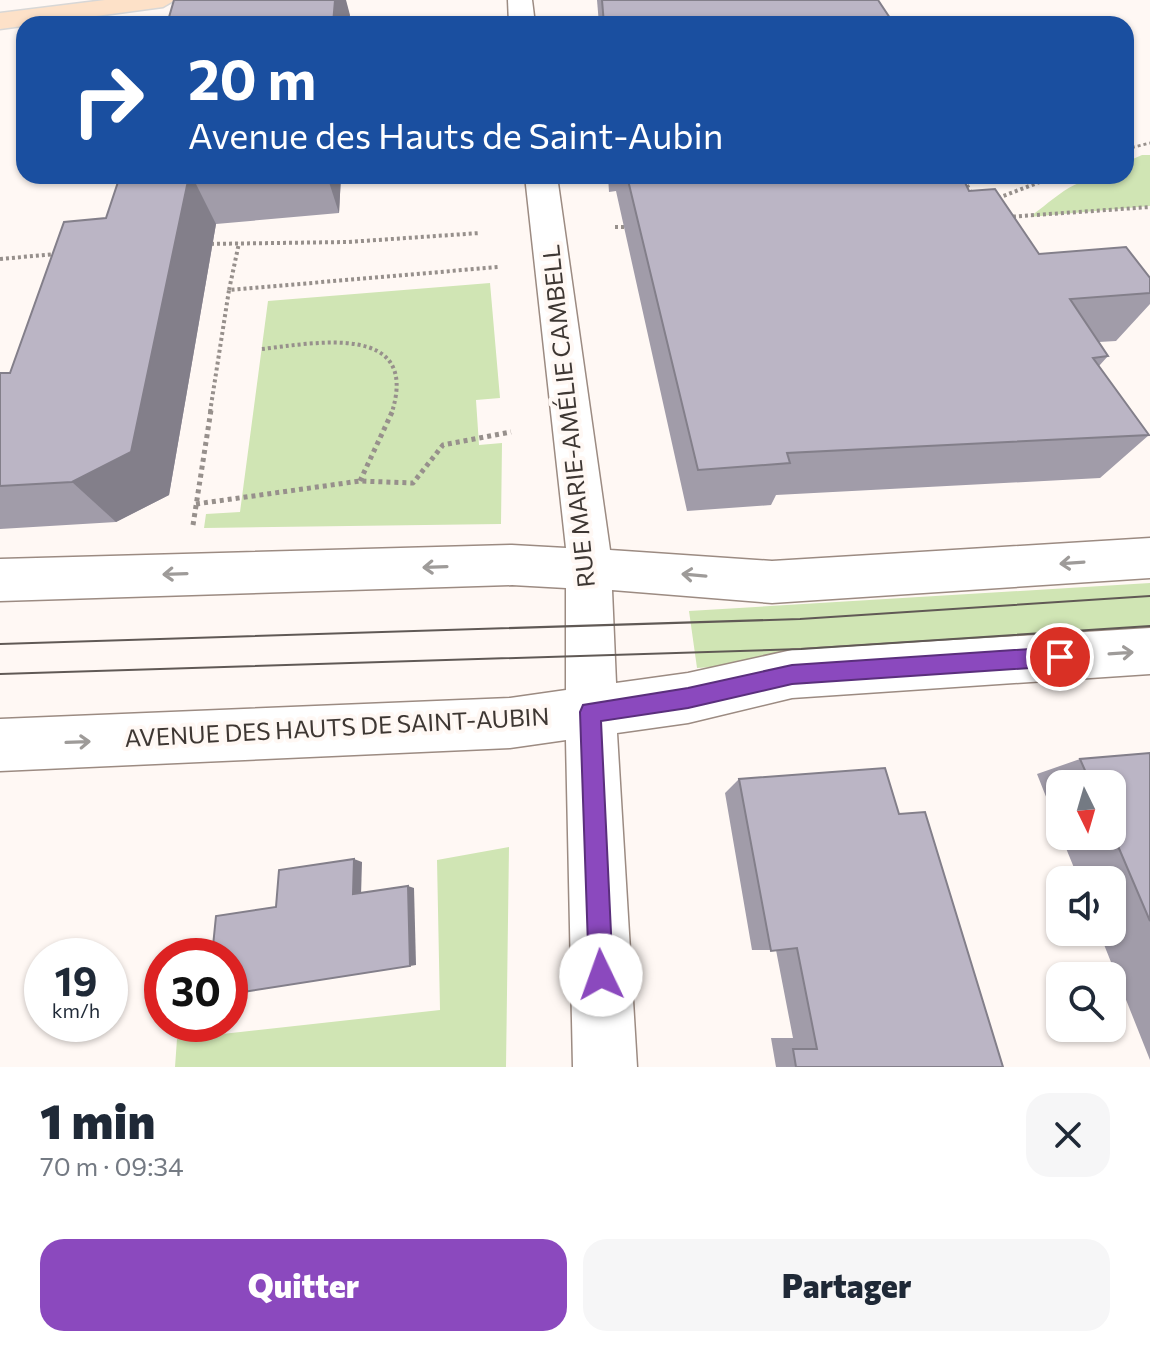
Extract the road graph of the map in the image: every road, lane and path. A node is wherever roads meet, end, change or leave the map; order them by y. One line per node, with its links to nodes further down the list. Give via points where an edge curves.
1 (163, 0): 2 (main road)
2 (39, 16)
3 (542, 184): 25 (street, RUE MARIE-AMÉLIE CAMBELL)
4 (967, 184): 7 (path)
5 (1035, 184): 6 (path)
6 (992, 200)
7 (979, 205)
8 (1150, 207): 9 (path)
9 (999, 218)
10 (615, 227): 11 (path)
11 (645, 227)
12 (480, 233): 13 (path)
13 (239, 243): 14 (path); 18 (path)
14 (191, 245)
15 (64, 254): 16 (path)
16 (0, 259)
17 (498, 267): 18 (path)
18 (229, 290): 22 (path)
19 (262, 349): 21 (path, via 357,343 385,355 393,365 398,389)
20 (511, 432): 21 (path, via 443,445 413,483)
21 (360, 481): 22 (path)
22 (196, 504): 23 (path)
23 (193, 530)
24 (1150, 558): 25 (street, one-way to 25, via 772,582)
25 (589, 571): 26 (street, one-way to 26, via 512,565); 28 (street, RUE MARIE-AMÉLIE CAMBELL)
26 (0, 580)
27 (1150, 651): 28 (street, AVENUE DES HAUTS DE SAINT-AUBIN, one-way to 27, via 688,698 792,674)
28 (590, 712): 29 (street, AVENUE DES HAUTS DE SAINT-AUBIN, one-way to 28, via 510,723); 30 (street, RUE MARIE-AMÉLIE CAMBELL)
29 (0, 745)
30 (605, 1067)

